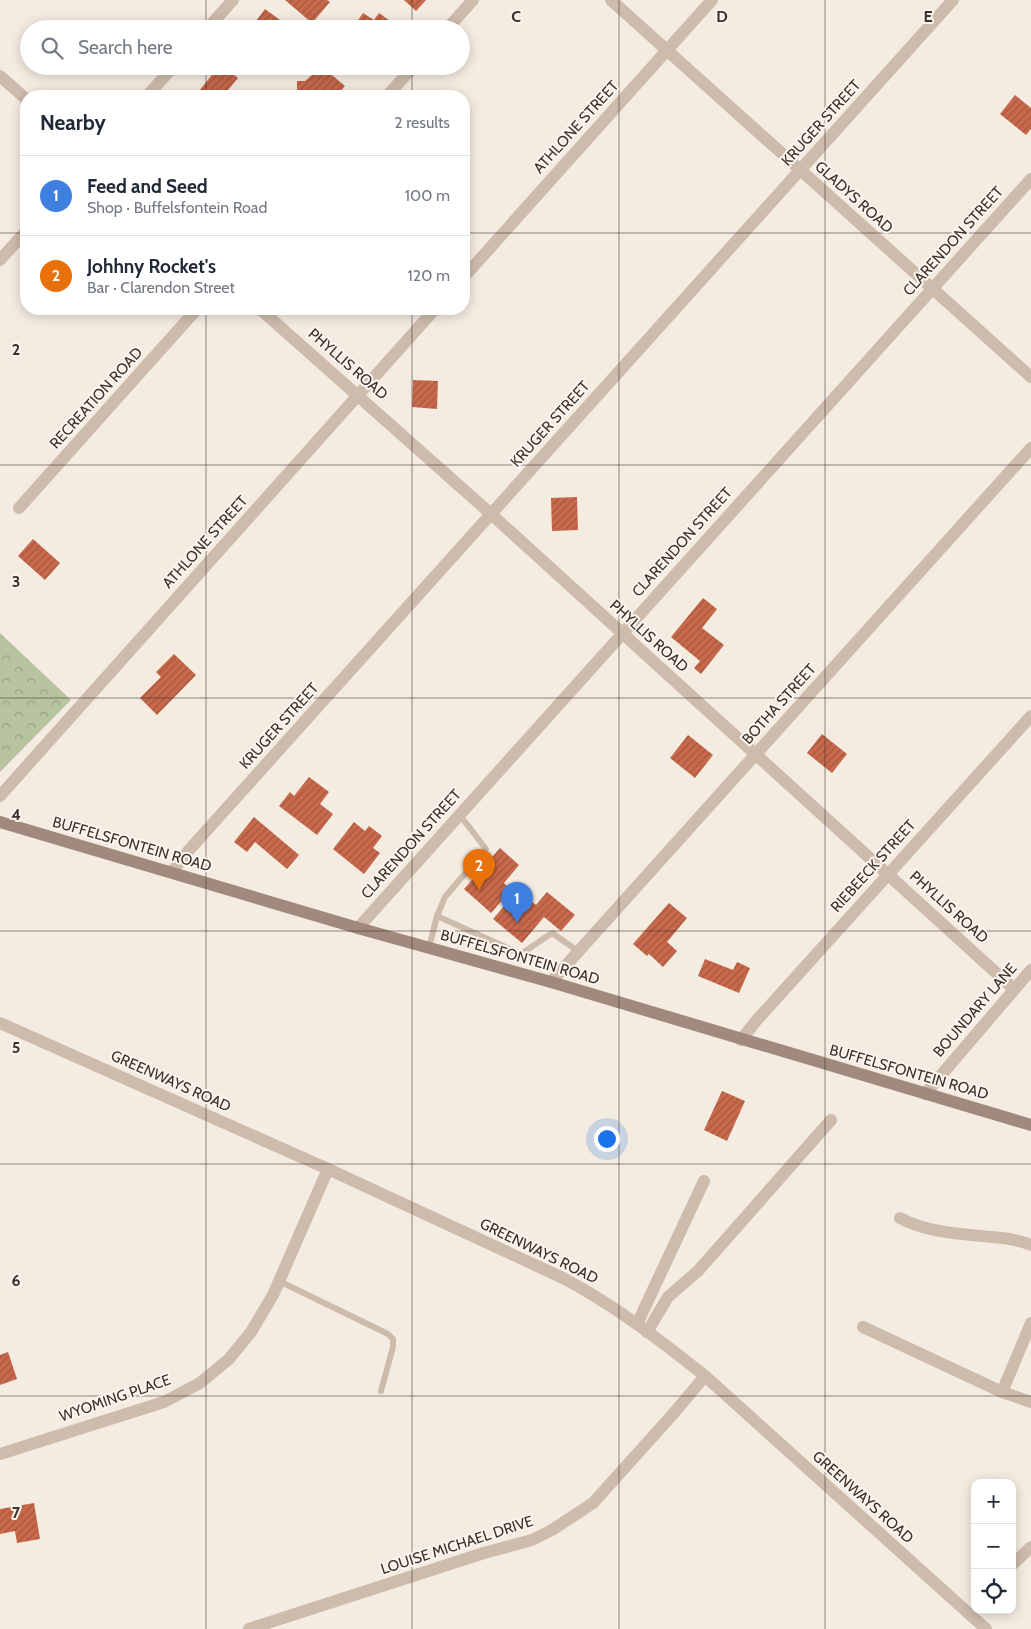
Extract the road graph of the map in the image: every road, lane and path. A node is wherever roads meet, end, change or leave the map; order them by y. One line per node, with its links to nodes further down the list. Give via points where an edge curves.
1 (233, 0): 6 (street)
2 (473, 0): 7 (street)
3 (611, 0): 8 (street, GLADYS ROAD)
4 (712, 0): 8 (street, ATHLONE STREET)
5 (953, 0): 15 (street, KRUGER STREET)
6 (215, 20)
7 (455, 20)
8 (667, 50): 15 (street, GLADYS ROAD); 19 (street, ATHLONE STREET)
9 (166, 75): 12 (street)
10 (406, 75): 13 (street)
11 (0, 76): 14 (street)
12 (152, 90)
13 (392, 90)
14 (20, 94)
15 (800, 171): 20 (street, GLADYS ROAD); 28 (street, KRUGER STREET)
16 (1031, 179): 20 (street, CLARENDON STREET)
17 (20, 238): 18 (street)
18 (0, 260)
19 (470, 270)
20 (932, 289): 24 (street, GLADYS ROAD); 29 (street, CLARENDON STREET)
21 (192, 315): 27 (street, RECREATION ROAD)
22 (267, 315): 25 (street, PHYLLIS ROAD)
23 (430, 315): 25 (street, ATHLONE STREET)
24 (1031, 377)
25 (358, 394): 28 (street, PHYLLIS ROAD); 32 (street, ATHLONE STREET)
26 (1031, 448): 31 (street, BOTHA STREET)
27 (19, 508)
28 (491, 514): 29 (street, PHYLLIS ROAD); 35 (street, KRUGER STREET)
29 (622, 633): 31 (street, PHYLLIS ROAD); 33 (street, CLARENDON STREET)
30 (1031, 716): 36 (street, RIEBEECK STREET)
31 (756, 754): 36 (street, PHYLLIS ROAD); 40 (street, BOTHA STREET)
32 (0, 796)
33 (459, 814): 37 (lane, via 486,849 445,897); 38 (street, CLARENDON STREET)
34 (0, 822): 35 (main road, BUFFELSFONTEIN ROAD)
35 (172, 872): 38 (main road, BUFFELSFONTEIN ROAD)
36 (888, 874): 43 (street, PHYLLIS ROAD); 45 (street, RIEBEECK STREET)
37 (437, 916): 39 (lane); 40 (lane, via 520,954 552,933)
38 (358, 928): 39 (main road, BUFFELSFONTEIN ROAD)
39 (429, 948): 42 (main road, BUFFELSFONTEIN ROAD)
40 (578, 951): 42 (street, BOTHA STREET)
41 (1031, 970): 43 (street, BOUNDARY LANE)
42 (551, 982): 45 (main road, BUFFELSFONTEIN ROAD)
43 (1014, 989): 46 (street, BOUNDARY LANE)
44 (0, 1024): 49 (street, GREENWAYS ROAD)
45 (741, 1040): 46 (main road, BUFFELSFONTEIN ROAD)
46 (925, 1094): 48 (main road, BUFFELSFONTEIN ROAD)
47 (831, 1120): 56 (street, via 698,1271)
48 (1031, 1125)
49 (328, 1169): 53 (street, WYOMING PLACE); 56 (street, GREENWAYS ROAD, via 563,1278)
50 (704, 1182): 56 (street)
51 (900, 1218): 52 (street, via 928,1230 1010,1239)
52 (1031, 1245)
53 (279, 1281): 58 (lane, via 393,1339); 61 (street, WYOMING PLACE, via 251,1332 229,1359 200,1383 164,1402)
54 (1031, 1323): 59 (street)
55 (863, 1327): 59 (street)
56 (642, 1328): 57 (street, GREENWAYS ROAD)
57 (705, 1376): 64 (street, GREENWAYS ROAD); 66 (street, LOUISE MICHAEL DRIVE, via 592,1502 552,1530 532,1540)
58 (381, 1391)
59 (1002, 1392): 60 (street)
60 (1031, 1402)
61 (0, 1454)
62 (1029, 1552): 63 (street)
63 (1016, 1563)
64 (971, 1609)
65 (975, 1614): 67 (street, GREENWAYS ROAD)
66 (249, 1629)
67 (986, 1629)

